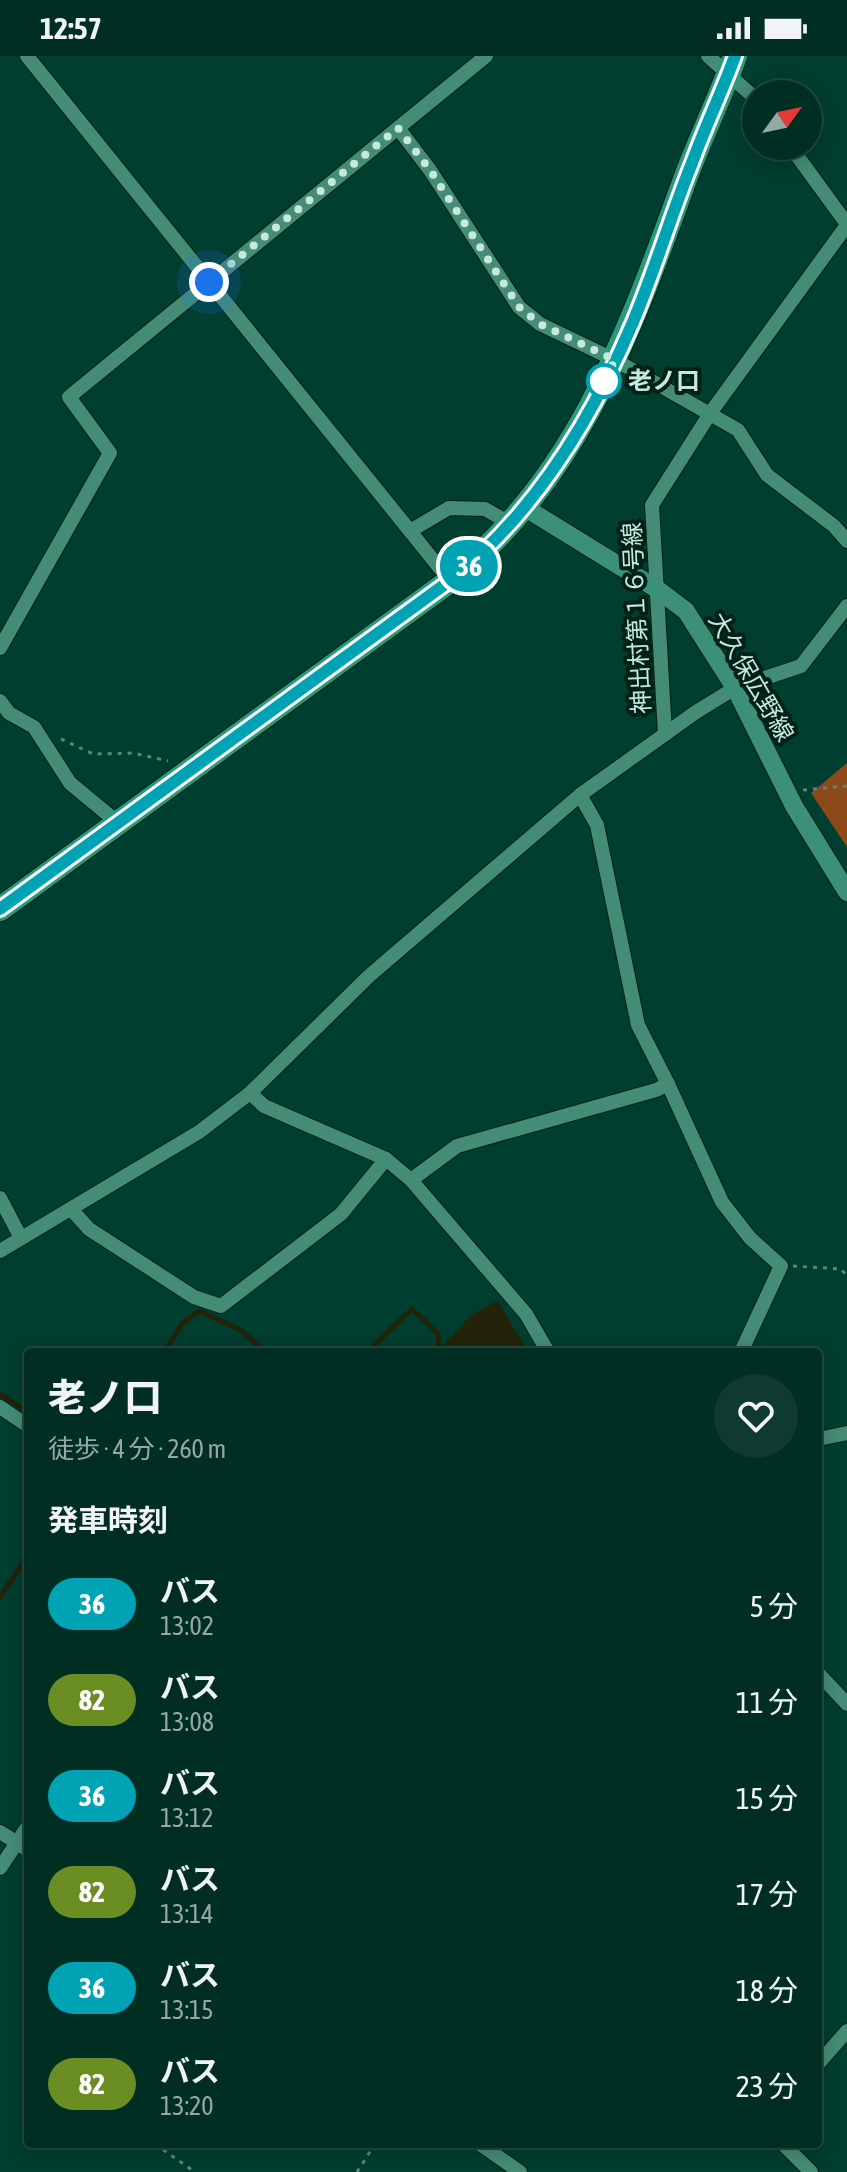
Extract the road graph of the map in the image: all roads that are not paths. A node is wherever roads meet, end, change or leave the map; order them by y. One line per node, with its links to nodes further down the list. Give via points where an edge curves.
1 (27, 56): 8 (street)
2 (708, 56): 4 (street)
3 (480, 58): 5 (street)
4 (732, 66): 9 (highway)
5 (398, 128): 8 (street); 9 (street, via 519,307 540,324)
6 (800, 160): 7 (street)
7 (847, 224): 10 (street, 神出村第１６号線)
8 (209, 282): 12 (street); 17 (street, via 69,397 110,453)
9 (615, 360): 10 (street); 11 (highway, via 587,414)
10 (711, 412): 13 (street, via 738,430 767,475); 15 (street, 神出村第１６号線, via 652,505)
11 (517, 515): 12 (street, via 449,508); 14 (highway); 15 (street, 大久保広野線)
12 (410, 531): 14 (street)
13 (847, 541)
14 (450, 581): 22 (highway)
15 (657, 589): 18 (street, 大久保広野線, via 686,611); 20 (street, 神出村第１６号線)
16 (847, 606): 18 (street, via 801,666)
17 (0, 648)
18 (735, 688): 20 (street); 23 (street, 大久保広野線)
19 (3, 712): 22 (street, via 34,727 70,783)
20 (665, 734): 21 (street)
21 (580, 795): 25 (street, via 597,825 638,1025); 26 (street, via 369,976)
22 (117, 822): 24 (highway)
23 (847, 892)
24 (0, 909)
25 (668, 1084): 28 (street, via 457,1146); 34 (street, via 722,1202 781,1266)
26 (250, 1093): 27 (street, via 264,1106); 30 (street, via 199,1132)
27 (386, 1159): 28 (street); 30 (street, via 341,1214 221,1306 194,1297 102,1238)
28 (411, 1180): 33 (street, via 526,1314)
29 (0, 1198): 31 (street)
30 (71, 1209): 31 (street)
31 (21, 1238): 32 (street)
32 (0, 1251)
33 (546, 1348)
34 (743, 1348)
35 (0, 1407): 36 (street)
36 (24, 1423)
37 (847, 1433): 38 (street)
38 (822, 1438)
39 (822, 1677): 40 (street)
40 (847, 1704)
41 (0, 1832): 42 (street)
42 (23, 1846): 43 (street)
43 (0, 1868)
44 (847, 2031): 45 (street)
45 (822, 2059)
46 (486, 2148): 48 (street)
47 (787, 2148): 49 (street)
48 (520, 2172)
49 (811, 2172)

